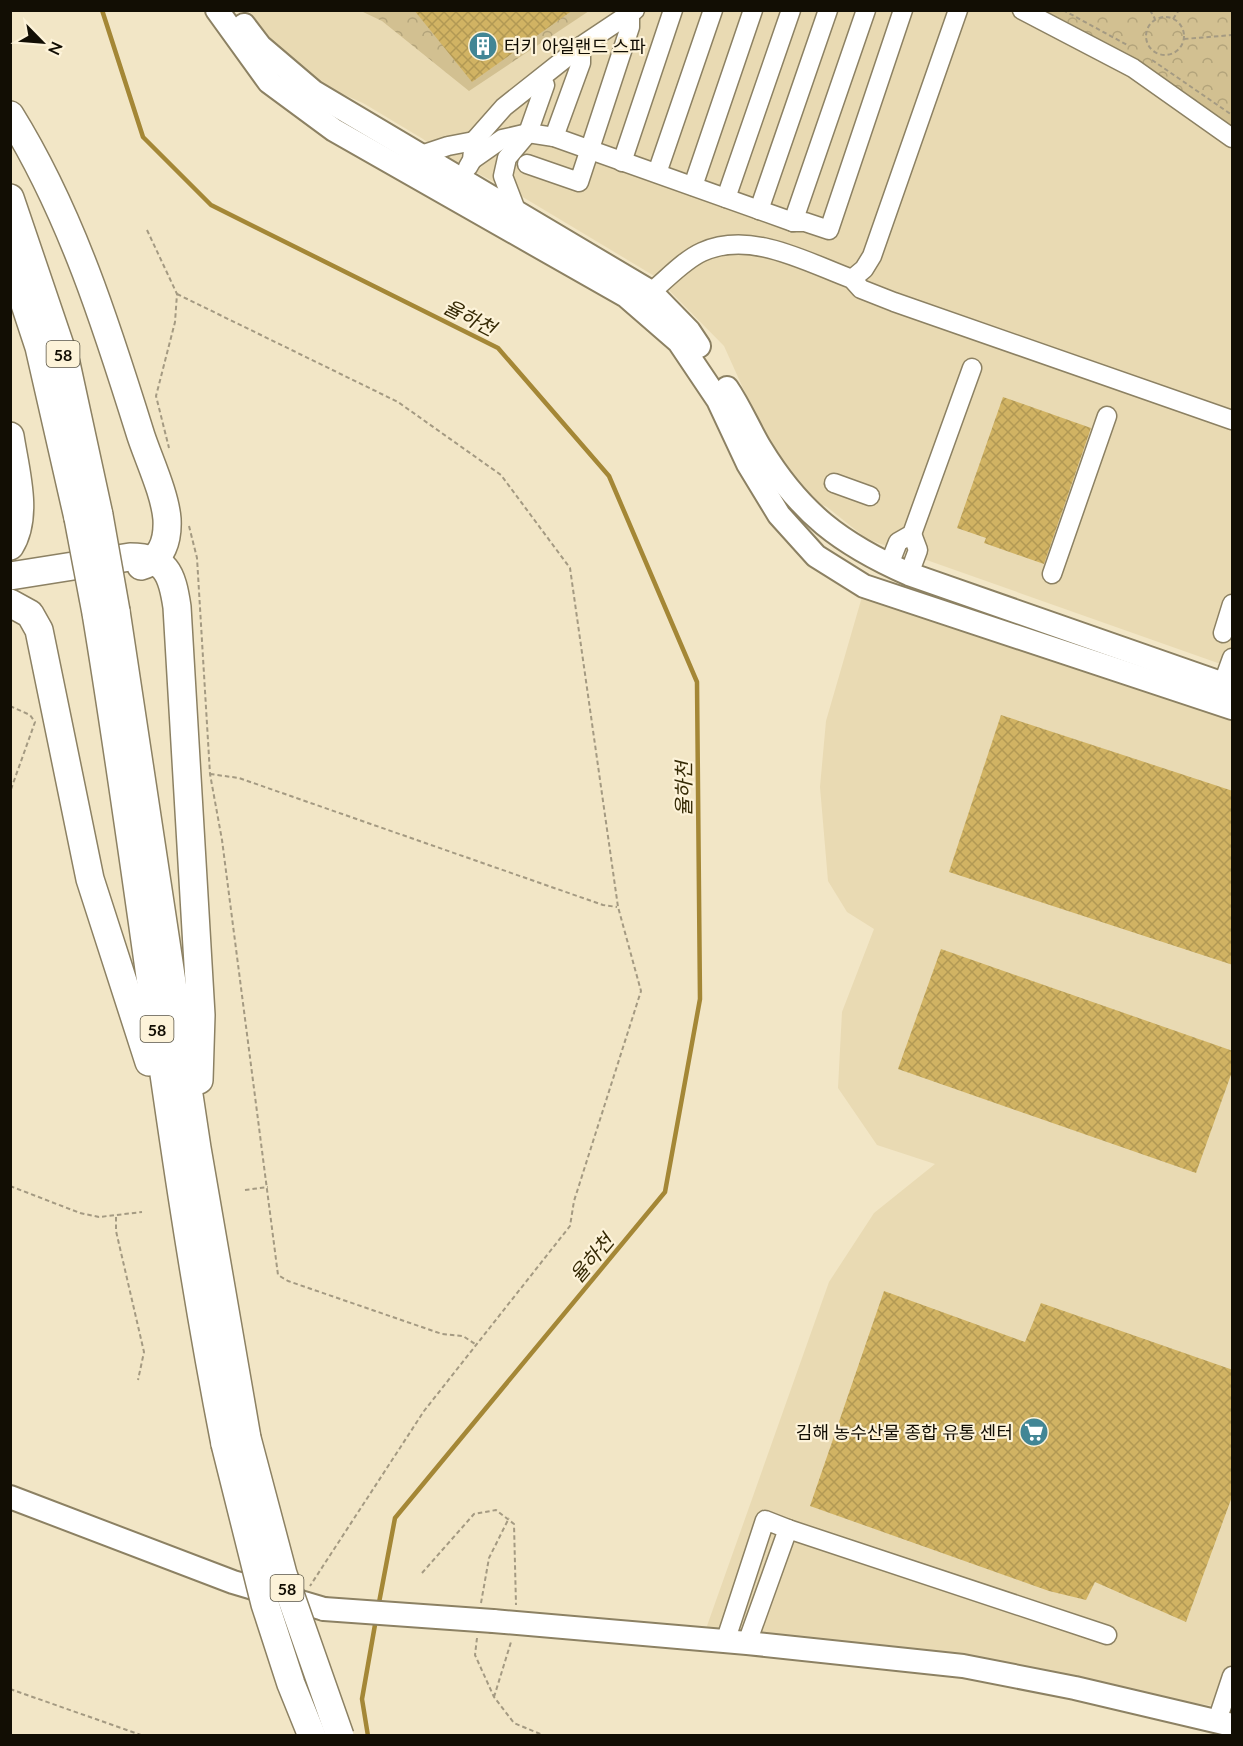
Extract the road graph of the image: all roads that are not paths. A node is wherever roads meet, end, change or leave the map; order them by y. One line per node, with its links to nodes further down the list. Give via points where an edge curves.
1 (217, 10): 25 (main road, via 269,82 334,130)
2 (233, 10): 21 (main road, via 260,46 314,92)
3 (673, 10): 22 (lane)
4 (713, 10): 24 (lane)
5 (753, 10): 26 (lane)
6 (791, 10): 28 (lane)
7 (828, 10): 30 (lane)
8 (866, 10): 31 (lane)
9 (903, 10): 31 (lane, via 829,230)
10 (958, 10): 33 (lane, via 872,256)
11 (633, 12): 13 (lane); 20 (lane)
12 (1028, 13): 18 (lane, via 1133,69)
13 (581, 46): 14 (lane); 17 (lane, via 580,63)
14 (541, 79): 16 (lane, via 545,85); 19 (lane, via 504,107)
15 (10, 115): 43 (highway, via 53,193 114,349 167,517 166,535)
16 (528, 133): 17 (lane); 25 (lane, via 501,139); 29 (lane, via 507,158 503,176)
17 (554, 137): 20 (lane)
18 (1231, 137)
19 (474, 141): 21 (lane); 25 (lane)
20 (588, 150): 22 (lane); 23 (lane, via 579,182)
21 (421, 155): 25 (main road)
22 (622, 162): 24 (lane)
23 (527, 164)
24 (657, 173): 26 (lane)
25 (462, 179): 29 (main road); 54 (main road, via 626,296 679,342 718,400 748,464 779,515 816,556 864,586)
26 (693, 186): 28 (lane)
27 (10, 198): 41 (highway, 58, via 66,363)
28 (726, 198): 30 (lane)
29 (516, 210): 34 (main road)
30 (759, 210): 31 (lane)
31 (793, 222)
32 (10, 259): 41 (highway, 58)
33 (852, 279): 34 (lane, via 758,245 735,243 701,252); 37 (lane, via 861,289 894,302)
34 (651, 292): 44 (main road, via 689,331 788,490 830,531 864,554)
35 (972, 368): 44 (lane, via 912,534 918,550)
36 (1107, 416): 45 (lane)
37 (1233, 420)
38 (10, 436): 42 (highway, via 19,501 18,526)
39 (834, 483): 40 (lane)
40 (870, 496)
41 (88, 516): 50 (highway, 58, bridge)
42 (10, 546)
43 (156, 560): 46 (highway, via 130,557); 47 (highway, via 134,568); 56 (highway, via 170,578 177,607 201,1015)
44 (899, 570): 53 (main road)
45 (1053, 574)
46 (10, 576)
47 (10, 586)
48 (10, 603): 55 (highway, via 30,614 39,630 90,879)
49 (1233, 604): 51 (lane)
50 (106, 612): 55 (highway, 58, via 131,840); 56 (highway, 58)
51 (1223, 633)
52 (1233, 658): 53 (lane)
53 (1228, 685)
54 (1233, 708)
55 (171, 1128): 57 (highway, 58)
56 (196, 1148): 57 (highway, 58)
57 (236, 1441): 65 (highway, 58, bridge, via 265,1604); 66 (highway, 58, bridge)
58 (10, 1497): 61 (main road, bridge, via 233,1582 324,1609)
59 (788, 1528): 60 (lane); 61 (lane, via 765,1520); 62 (lane)
60 (1107, 1635)
61 (725, 1642): 62 (main road)
62 (747, 1643): 64 (main road, via 963,1666)
63 (1233, 1676): 64 (lane)
64 (1225, 1723)
65 (312, 1736)
66 (340, 1736)

